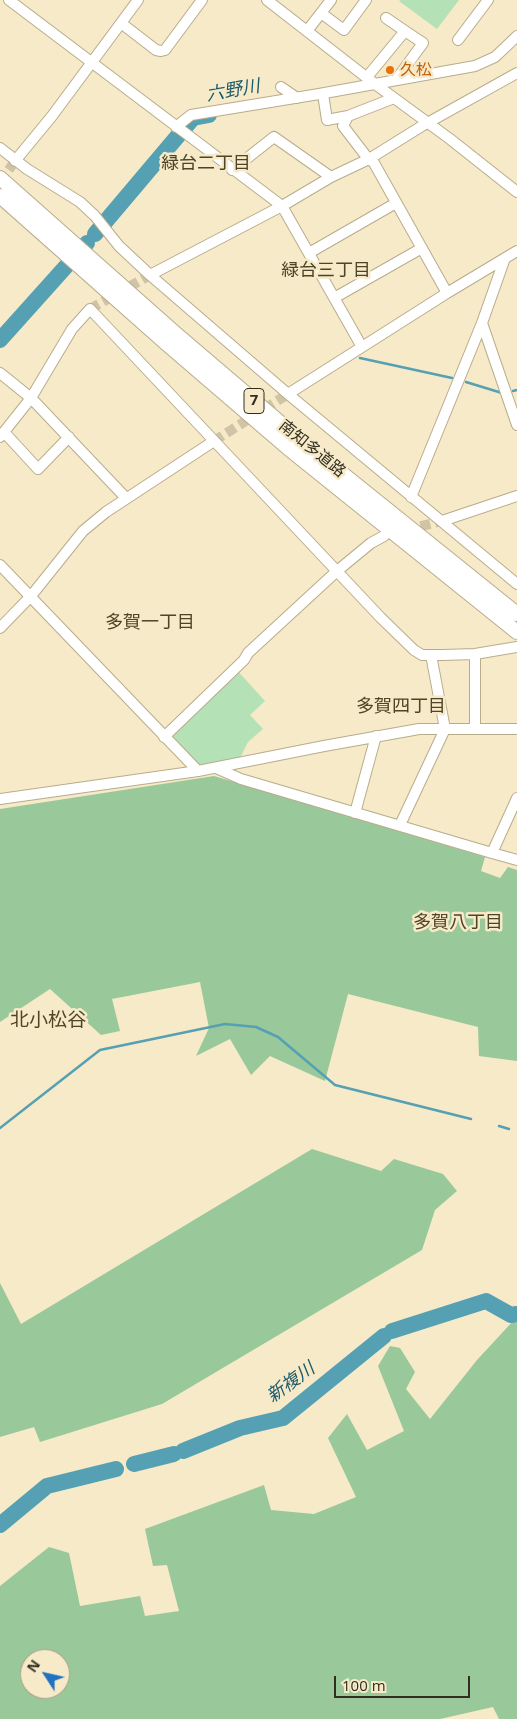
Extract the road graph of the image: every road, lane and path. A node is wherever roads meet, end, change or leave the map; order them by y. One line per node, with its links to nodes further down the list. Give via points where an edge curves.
1 (9, 0): 15 (street)
2 (138, 0): 10 (street)
3 (202, 0): 10 (street, via 166,50 156,50)
4 (267, 0): 11 (street)
5 (331, 0): 8 (street)
6 (366, 0): 8 (street, via 344,30)
7 (488, 0): 14 (street)
8 (321, 14): 11 (street)
9 (386, 18): 12 (street)
10 (121, 23): 15 (street)
11 (307, 31): 17 (street)
12 (405, 31): 17 (street); 18 (street, via 423,43)
13 (517, 36): 18 (street, via 495,57 475,66)
14 (458, 40)
15 (91, 61): 26 (street); 29 (street)
16 (517, 73): 25 (street)
17 (367, 77): 19 (street)
18 (396, 80): 19 (street)
19 (376, 84): 21 (street); 23 (street)
20 (281, 87): 22 (street)
21 (324, 96): 22 (street); 24 (street, via 327,120)
22 (297, 98): 26 (street, via 191,115)
23 (394, 98): 24 (street); 25 (street)
24 (348, 116): 28 (street, via 343,126)
25 (427, 123): 28 (street); 33 (street)
26 (179, 129): 30 (street)
27 (0, 148): 29 (street)
28 (369, 158): 31 (street); 35 (street)
29 (15, 161): 41 (street, via 80,202)
30 (232, 170): 31 (street, via 274,137); 36 (street)
31 (331, 177): 36 (street)
32 (0, 178): 62 (highway, 南知多道路 / 7, via 298,438)
33 (517, 192)
34 (0, 196): 64 (highway, 南知多道路 / 7, via 288,448)
35 (396, 203): 37 (street); 39 (street)
36 (282, 206): 39 (street); 41 (street)
37 (422, 248): 42 (street); 43 (street)
38 (517, 251): 40 (street)
39 (309, 253): 43 (street)
40 (505, 258): 42 (street); 44 (street)
41 (150, 275): 47 (street)
42 (447, 293): 45 (street)
43 (334, 298): 45 (street)
44 (482, 324): 49 (street); 54 (street)
45 (362, 347): 47 (street)
46 (0, 373): 48 (street)
47 (288, 394): 54 (street)
48 (31, 398): 50 (street); 51 (street); 52 (street, via 72,329 90,309)
49 (517, 425)
50 (2, 434): 51 (street, via 38,468)
51 (69, 438): 55 (street)
52 (214, 441): 55 (street); 59 (street)
53 (517, 496): 56 (street)
54 (411, 497): 56 (street)
55 (126, 498): 61 (street, via 82,531)
56 (442, 521): 60 (street)
57 (384, 536): 59 (street)
58 (0, 565): 61 (street)
59 (337, 571): 67 (street, via 414,650 422,655); 71 (street)
60 (517, 584)
61 (31, 596): 63 (street); 71 (street)
62 (517, 614)
63 (0, 628)
64 (517, 632)
65 (517, 647): 66 (street)
66 (475, 654): 67 (street); 69 (street)
67 (431, 655): 68 (street)
68 (445, 728): 69 (street); 72 (street); 78 (street)
69 (475, 728): 70 (street)
70 (517, 729)
71 (164, 736): 74 (street)
72 (376, 736): 73 (street); 77 (street)
73 (216, 768): 74 (street); 77 (street, via 241,779)
74 (198, 771): 76 (street)
75 (517, 798): 79 (street)
76 (0, 799)
77 (355, 813): 78 (street)
78 (400, 825): 79 (street)
79 (492, 852): 80 (street)
80 (517, 860)

